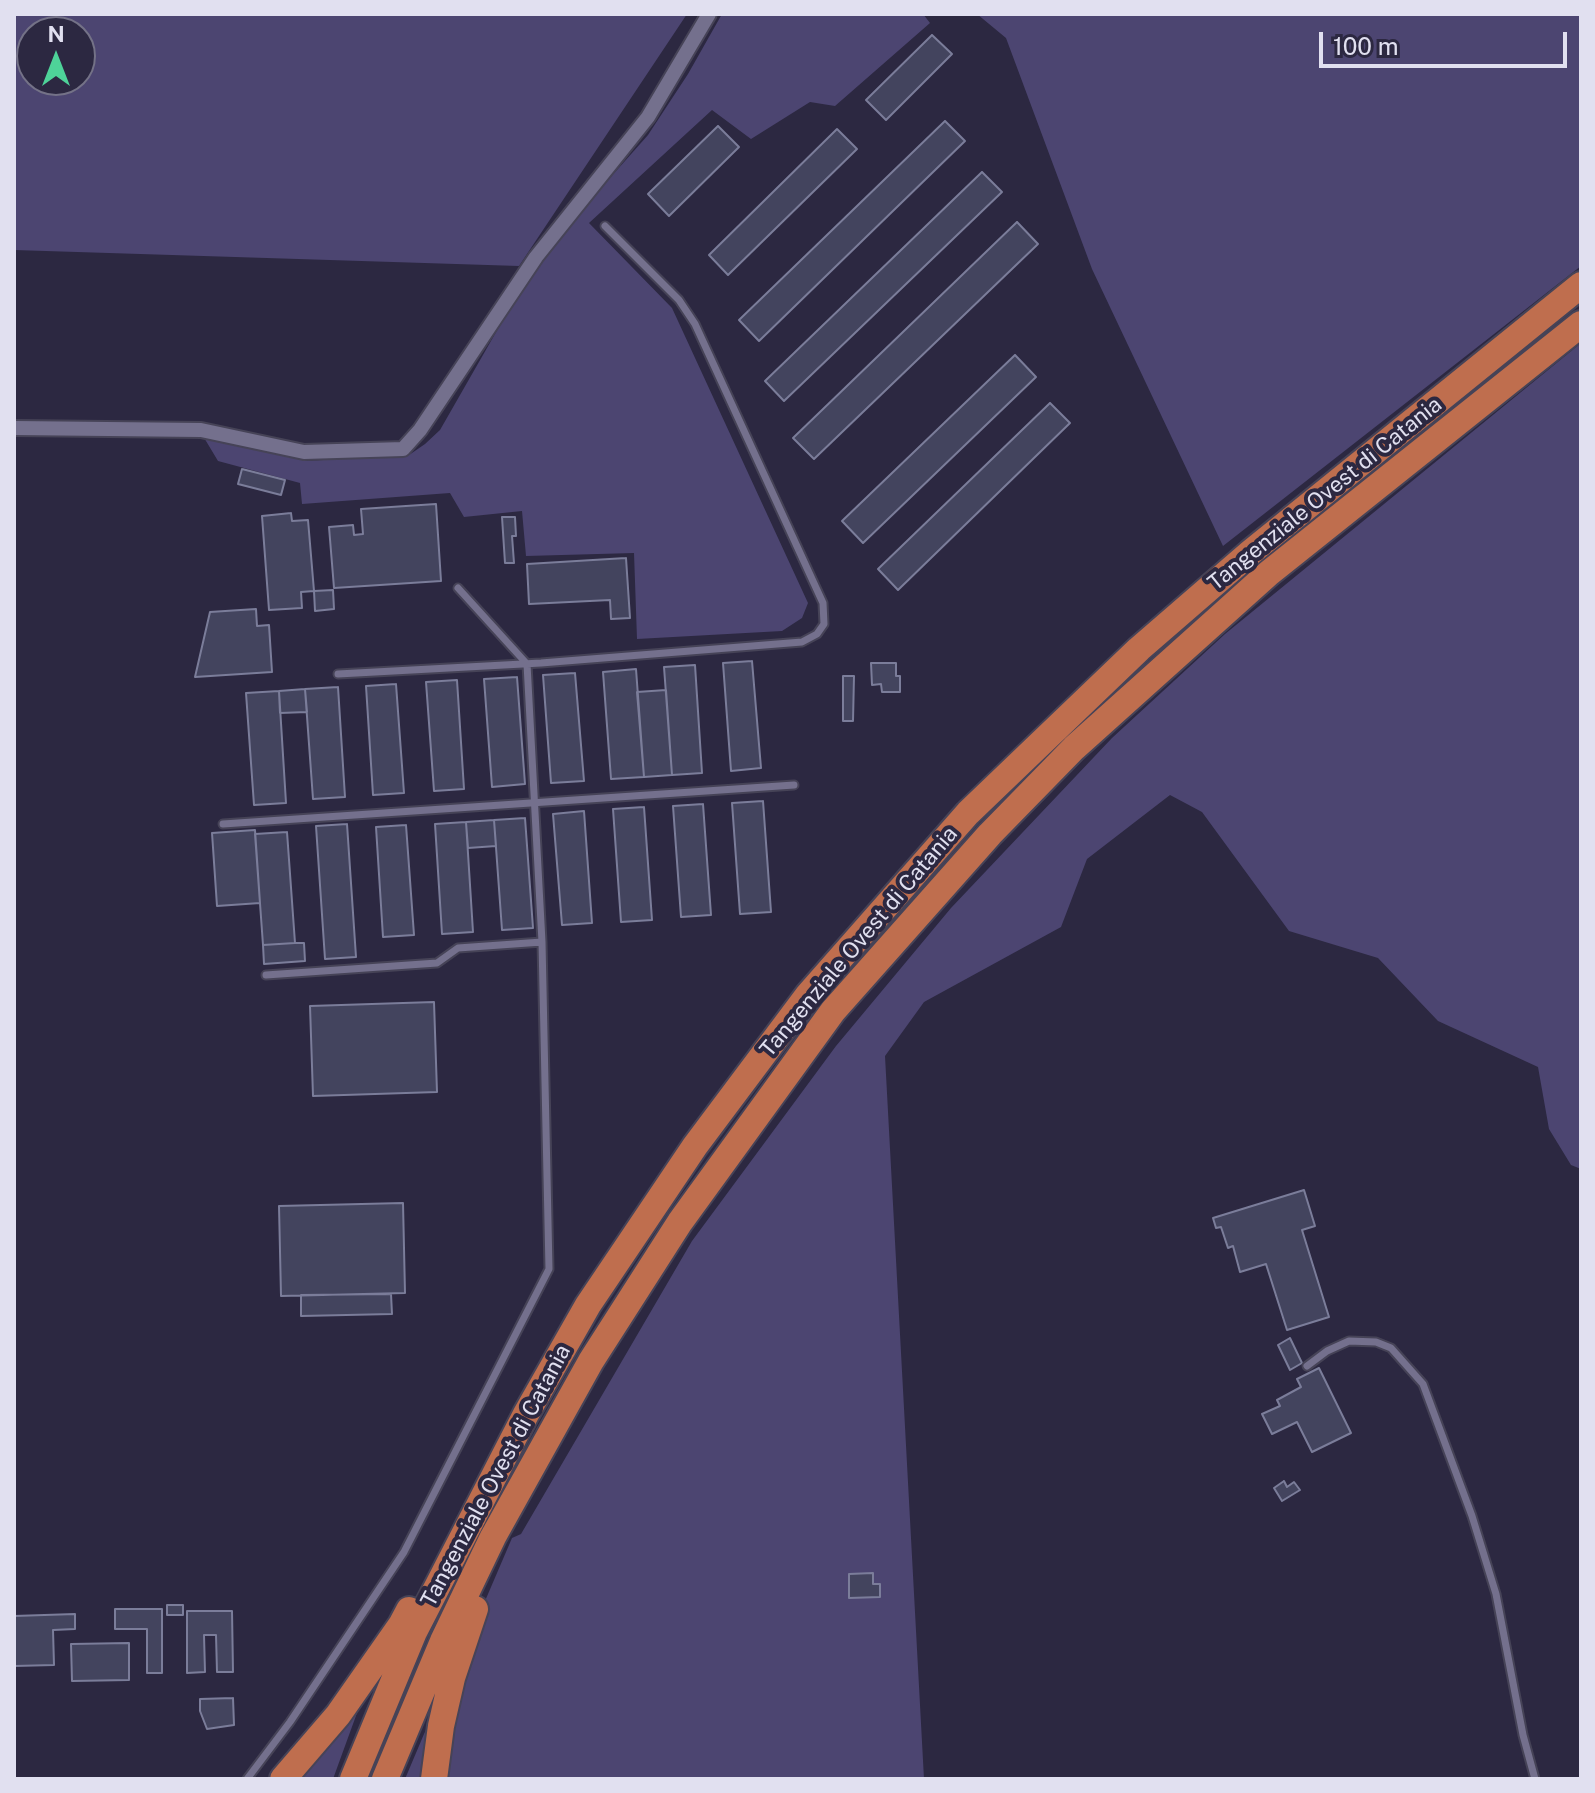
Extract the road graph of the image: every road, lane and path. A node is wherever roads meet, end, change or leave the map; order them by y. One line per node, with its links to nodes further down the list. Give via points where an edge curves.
1 (709, 14): 5 (street, via 648,117 536,257 403,449 304,452 201,430)
2 (605, 226): 7 (lane, via 679,300 695,324 823,603 824,624 802,642)
3 (1581, 285): 16 (highway, Tangenziale Ovest di Catania, via 1239,561 968,813 808,995 695,1146 588,1305)
4 (1581, 324): 14 (highway, Tangenziale Ovest di Catania, via 1269,573 1074,748 833,1011)
5 (14, 428)
6 (458, 588): 7 (lane)
7 (527, 664): 8 (lane); 10 (lane)
8 (338, 674)
9 (794, 785): 10 (lane)
10 (535, 802): 11 (lane); 12 (lane)
11 (223, 824)
12 (542, 942): 13 (lane, via 458,948 437,963); 17 (lane, via 549,1269 404,1552)
13 (266, 975)
14 (634, 1291): 20 (highway, Tangenziale Ovest di Catania, via 493,1537); 21 (highway, via 596,1377 515,1524 468,1625)
15 (1307, 1366): 22 (lane, via 1349,1341 1376,1342 1391,1348 1423,1384 1496,1594)
16 (526, 1414): 18 (highway, via 440,1551 401,1625 338,1715); 19 (highway, Tangenziale Ovest di Catania, via 414,1632)
17 (247, 1779)
18 (283, 1779)
19 (353, 1779)
20 (385, 1779)
21 (434, 1779)
22 (1535, 1779)

